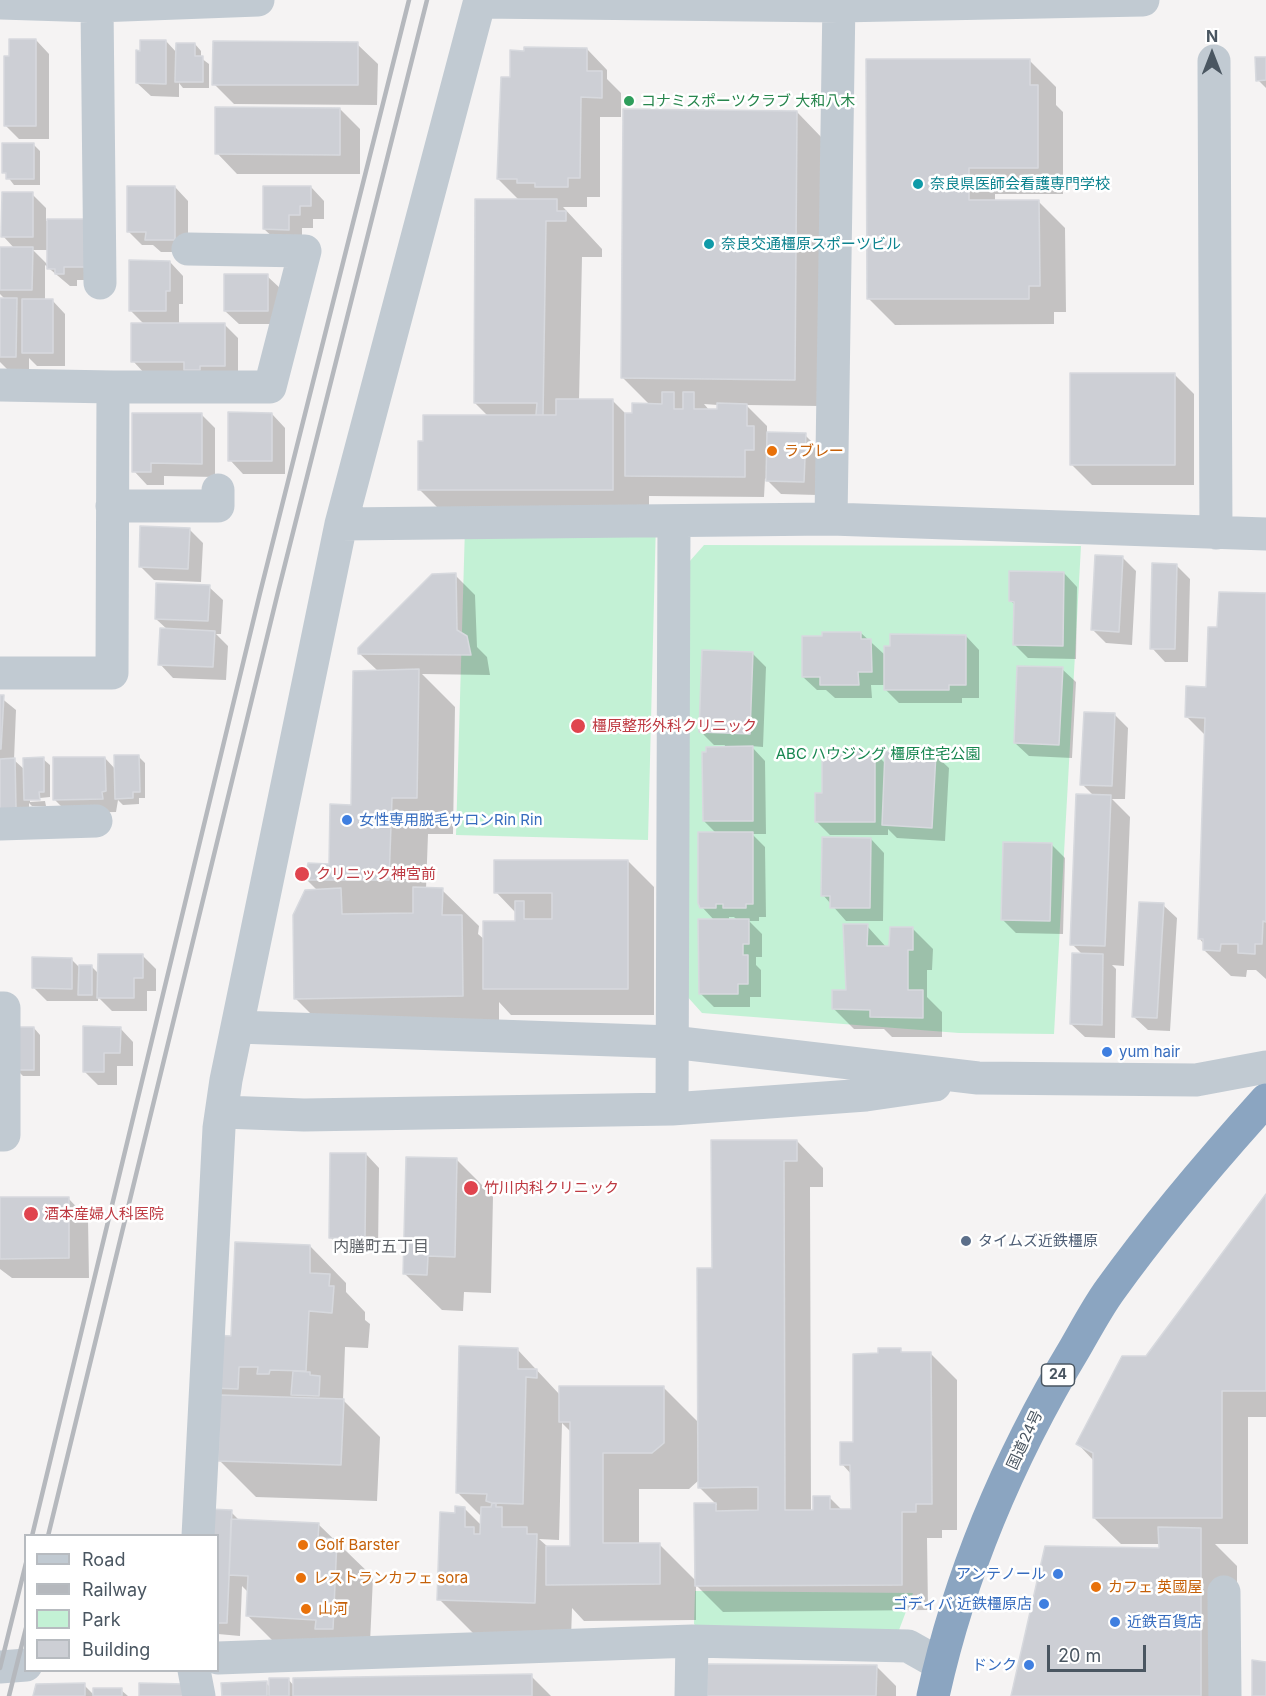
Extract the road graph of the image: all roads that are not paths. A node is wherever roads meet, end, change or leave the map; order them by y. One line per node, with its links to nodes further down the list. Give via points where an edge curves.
1 (258, 0): 6 (street)
2 (1143, 0): 5 (street)
3 (480, 1): 5 (street); 16 (street)
4 (0, 3): 6 (street)
5 (839, 3): 14 (street)
6 (112, 4): 9 (street)
7 (1214, 61): 17 (street)
8 (188, 249): 11 (street, via 305,250 270,387)
9 (100, 283)
10 (0, 385): 11 (street)
11 (113, 387): 13 (street)
12 (218, 490): 13 (street, via 218,506)
13 (112, 506): 19 (street, via 112,673)
14 (831, 519): 15 (street); 17 (street)
15 (674, 520): 16 (street); 24 (street)
16 (341, 524): 23 (street)
17 (1216, 533): 18 (street)
18 (1266, 534)
19 (0, 673)
20 (96, 821): 21 (street)
21 (0, 824)
22 (0, 1008): 30 (street, via 4,1008 4,1135)
23 (237, 1027): 24 (street); 27 (street)
24 (672, 1042): 26 (street); 29 (street)
25 (1266, 1067): 26 (street, via 1196,1080)
26 (978, 1078): 29 (street, via 866,1095)
27 (225, 1096): 29 (street, via 304,1115); 31 (street, via 219,1128)
28 (1266, 1100): 35 (highway, 国道24号 / 24, via 1190,1184 1109,1292 1047,1394 979,1537)
29 (672, 1109)
30 (0, 1135)
31 (198, 1534)
32 (1224, 1592): 42 (street)
33 (692, 1641): 34 (street); 35 (street, via 908,1646); 40 (street)
34 (219, 1658)
35 (940, 1664): 41 (highway, 国道24号 / 24)
36 (24, 1665): 37 (street)
37 (0, 1667)
38 (194, 1672): 39 (street)
39 (200, 1696)
40 (691, 1696)
41 (933, 1696)
42 (1225, 1696)

